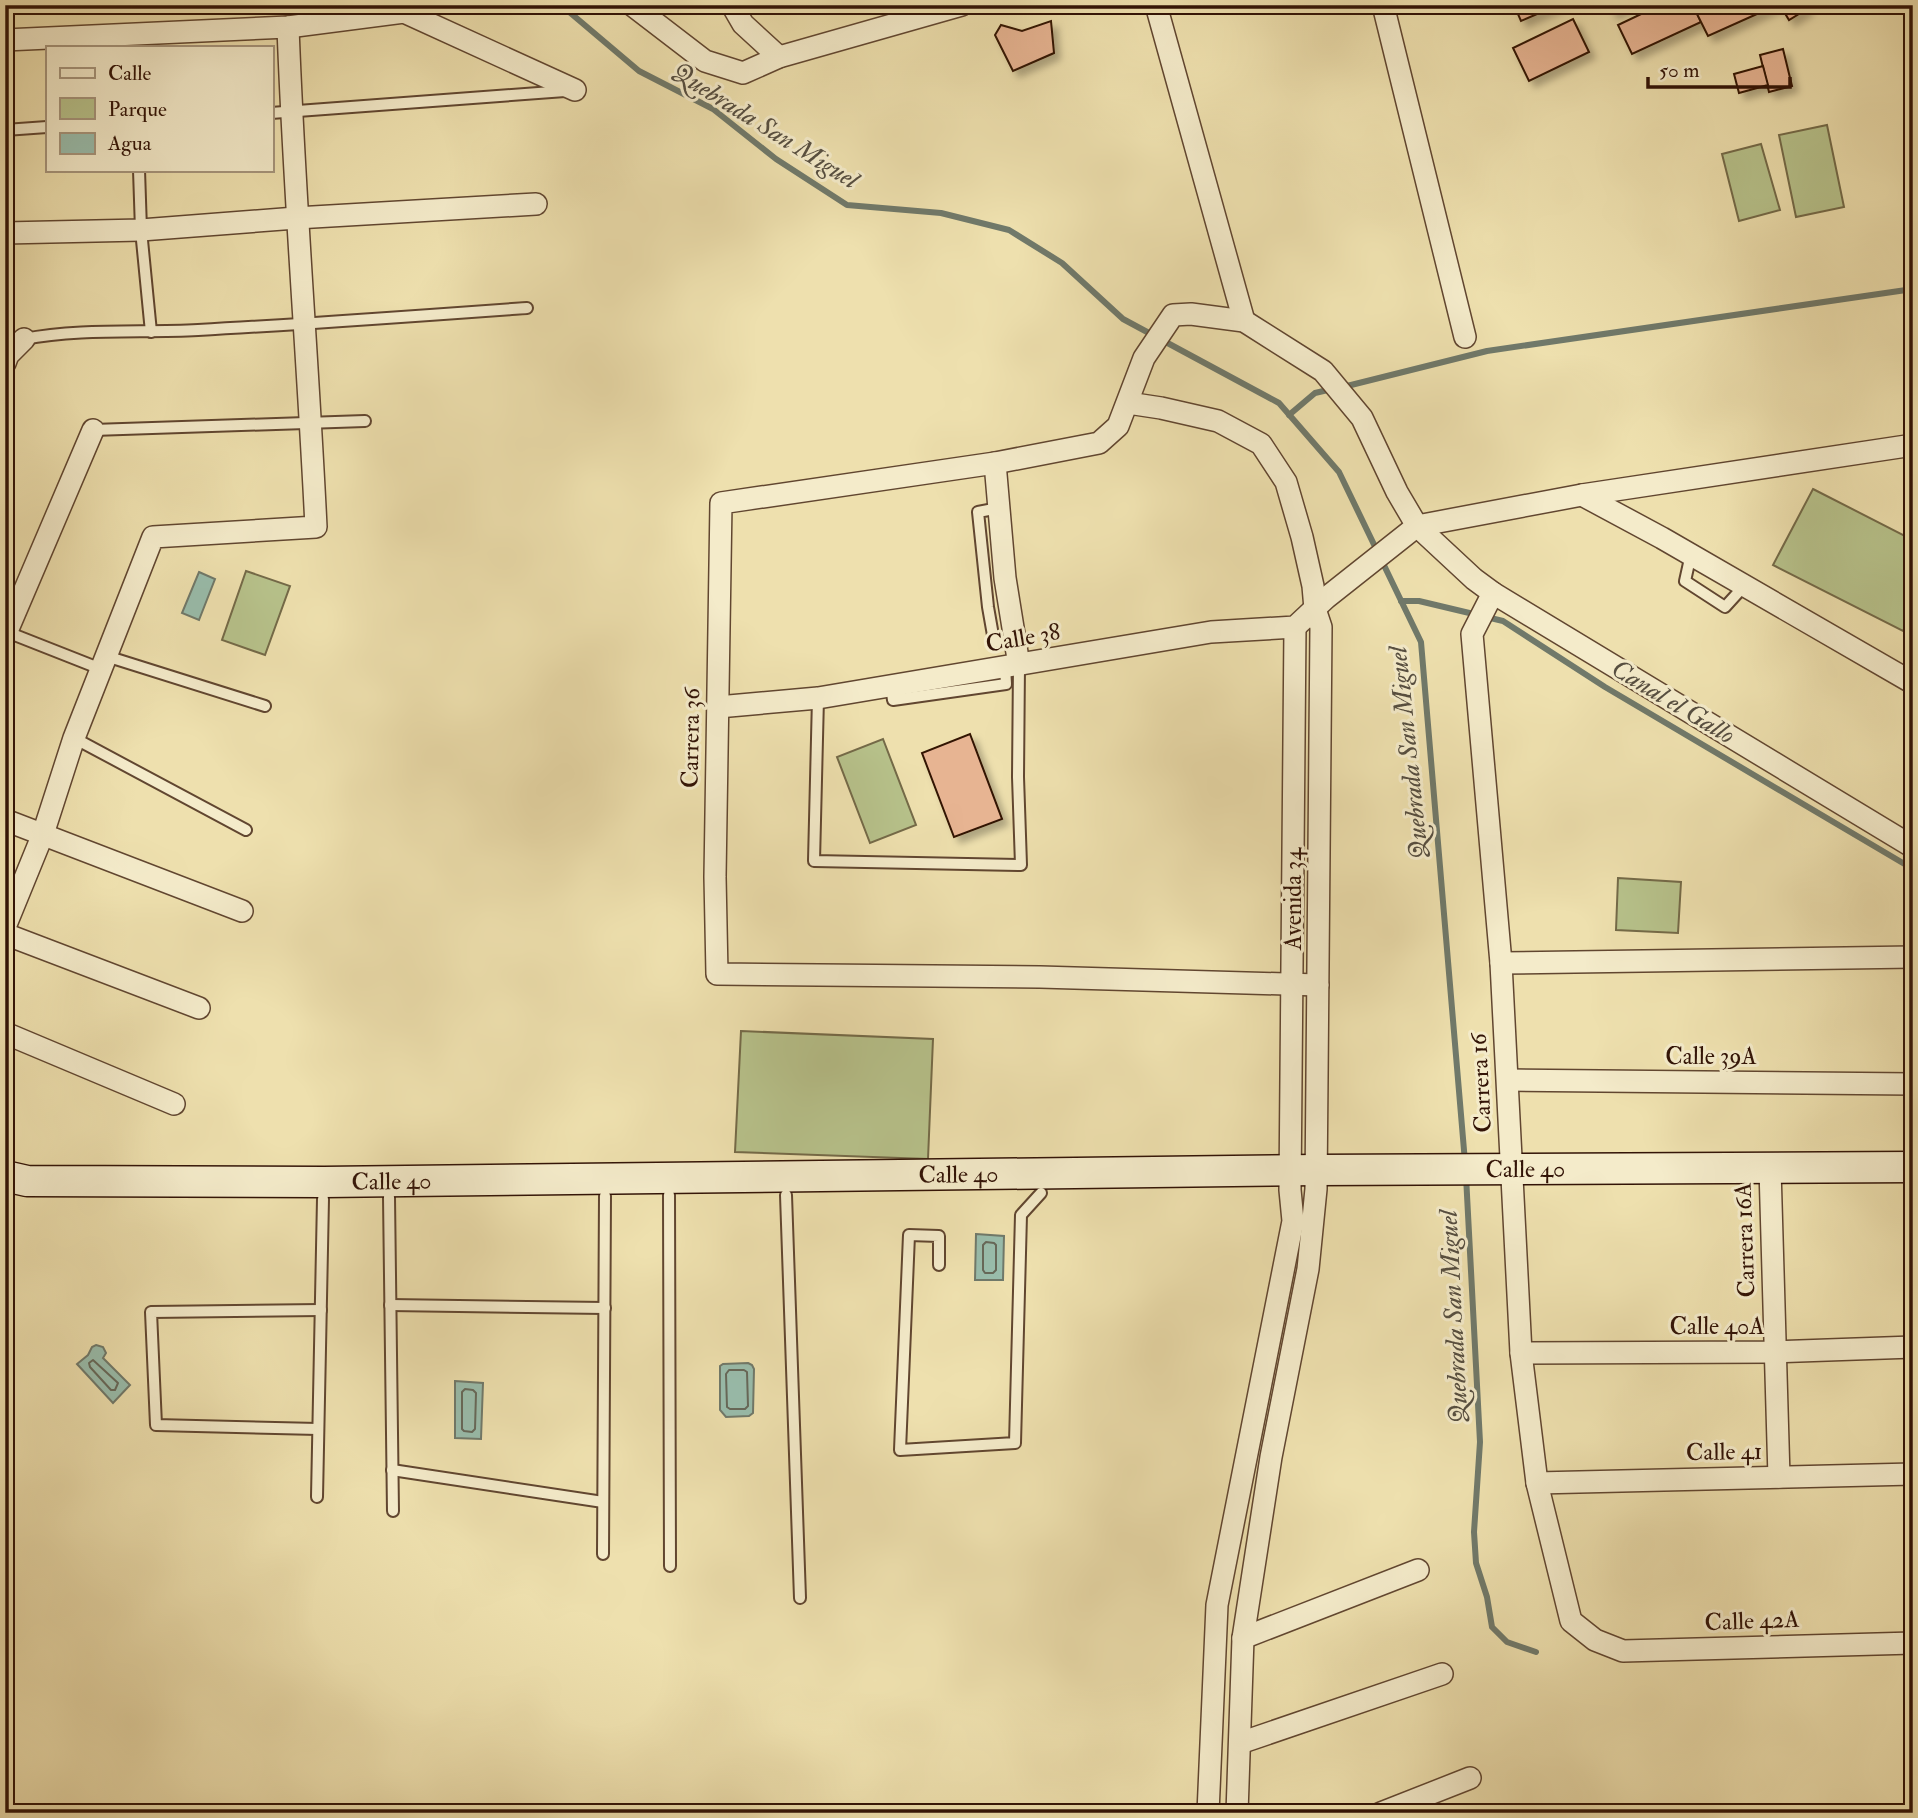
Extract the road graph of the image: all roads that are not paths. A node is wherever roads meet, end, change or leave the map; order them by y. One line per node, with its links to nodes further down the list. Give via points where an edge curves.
1 (632, 5): 9 (street, via 705,61 743,73)
2 (732, 5): 9 (street, via 743,24)
3 (962, 5): 9 (street)
4 (1156, 5): 20 (street)
5 (1383, 5): 23 (street)
6 (288, 27): 8 (street); 10 (street, via 404,12); 11 (street)
7 (5, 40): 8 (street)
8 (133, 41)
9 (779, 57)
10 (575, 90): 11 (lane)
11 (281, 113): 16 (street)
12 (46, 127): 13 (lane)
13 (5, 130)
14 (139, 172): 17 (lane)
15 (536, 204): 16 (street)
16 (296, 218): 17 (street); 21 (street)
17 (141, 230): 18 (street); 22 (lane)
18 (5, 233)
19 (527, 308): 21 (lane)
20 (1244, 321): 26 (street, via 1173,315 1144,358); 33 (street, via 1325,374 1358,413)
21 (305, 324): 22 (lane); 28 (street)
22 (150, 332): 24 (lane)
23 (1465, 337)
24 (23, 339): 25 (street)
25 (5, 363)
26 (1128, 403): 31 (street, via 1118,426 1099,443); 36 (street, Avenida 34, via 1218,421 1261,444 1286,482)
27 (365, 421): 28 (lane)
28 (311, 422): 29 (lane); 39 (street, via 316,527 153,537)
29 (93, 430): 34 (street)
30 (1913, 445): 32 (street)
31 (995, 463): 40 (street, via 1005,578 1016,641); 44 (street, Carrera 36, via 721,503)
32 (1582, 495): 33 (street); 41 (street)
33 (1412, 530): 35 (street, via 1474,579); 36 (street)
34 (13, 598): 38 (street)
35 (1489, 600): 49 (street); 54 (street, Carrera 16, via 1472,634)
36 (1320, 604): 37 (street); 56 (street, Avenida 34)
37 (1295, 627): 40 (street, Calle 38, via 1211,632); 55 (street, Avenida 34)
38 (6, 634): 39 (lane)
39 (104, 663): 43 (lane); 45 (street)
40 (1012, 666): 42 (street, Calle 38); 42 (lane, via 1021,865 814,861)
41 (1913, 683)
42 (818, 698): 44 (street, Calle 38)
43 (265, 706)
44 (718, 707): 55 (street, Carrera 36, via 716,974)
45 (74, 738): 47 (lane); 48 (street)
46 (5, 820): 48 (street)
47 (246, 830)
48 (43, 834): 50 (street); 51 (street)
49 (1913, 847)
50 (242, 911)
51 (5, 928)
52 (5, 934): 57 (street)
53 (1913, 957): 54 (street)
54 (1501, 963): 59 (street, Carrera 16)
55 (1293, 982): 56 (street); 66 (street, Avenida 34)
56 (1318, 985): 66 (street, Avenida 34)
57 (199, 1008)
58 (5, 1033): 61 (street)
59 (1508, 1080): 60 (street, Calle 39A); 65 (street, Carrera 16)
60 (1913, 1084)
61 (174, 1104)
62 (1913, 1167): 64 (main road, Calle 40)
63 (5, 1176): 72 (main road, Calle 40, via 27,1181)
64 (1770, 1178): 65 (main road, Calle 40); 69 (main road, Calle 40); 81 (street, Carrera 16A)
65 (1503, 1179): 66 (main road, Calle 40); 82 (street, Carrera 16)
66 (1303, 1180): 67 (main road, Calle 40); 95 (street, via 1308,1269 1271,1457); 101 (street, via 1217,1605)
67 (1041, 1184): 68 (main road, Calle 40); 76 (lane, via 1021,1215 1015,1443 900,1450 909,1236 939,1237)
68 (874, 1185): 70 (main road, Calle 40); 74 (main road, Calle 40)
69 (1913, 1185)
70 (668, 1186): 71 (main road, Calle 40); 74 (main road, Calle 40); 92 (lane)
71 (605, 1187): 72 (main road, Calle 40); 75 (main road, Calle 40); 78 (lane)
72 (324, 1190): 73 (main road, Calle 40, via 27,1197); 75 (main road, Calle 40); 79 (lane)
73 (5, 1192)
74 (786, 1195): 94 (lane)
75 (389, 1197): 77 (lane)
76 (939, 1265)
77 (390, 1304): 78 (lane); 84 (lane)
78 (605, 1308): 89 (lane)
79 (321, 1310): 83 (lane); 83 (lane, via 151,1311 156,1425)
80 (1913, 1347): 81 (street, Calle 40A)
81 (1774, 1352): 82 (street, Calle 40A); 86 (street, Carrera 16A)
82 (1521, 1353): 87 (street, Carrera 16)
83 (318, 1429): 88 (lane)
84 (392, 1470): 89 (lane); 90 (lane)
85 (1913, 1474): 86 (street, Calle 41)
86 (1779, 1477): 87 (street, Calle 41)
87 (1537, 1483): 96 (street, Carrera 16, via 1571,1621)
88 (317, 1497)
89 (603, 1502): 91 (lane)
90 (393, 1511)
91 (603, 1554)
92 (670, 1566)
93 (1418, 1570): 95 (street)
94 (800, 1598)
95 (1243, 1638): 99 (street)
96 (1595, 1640): 97 (street, Calle 42A, via 1623,1651)
97 (1913, 1643)
98 (1442, 1674): 99 (street)
99 (1240, 1743): 102 (street)
100 (1470, 1778): 103 (street)
101 (1208, 1813)
102 (1237, 1813)
103 (1381, 1813)

